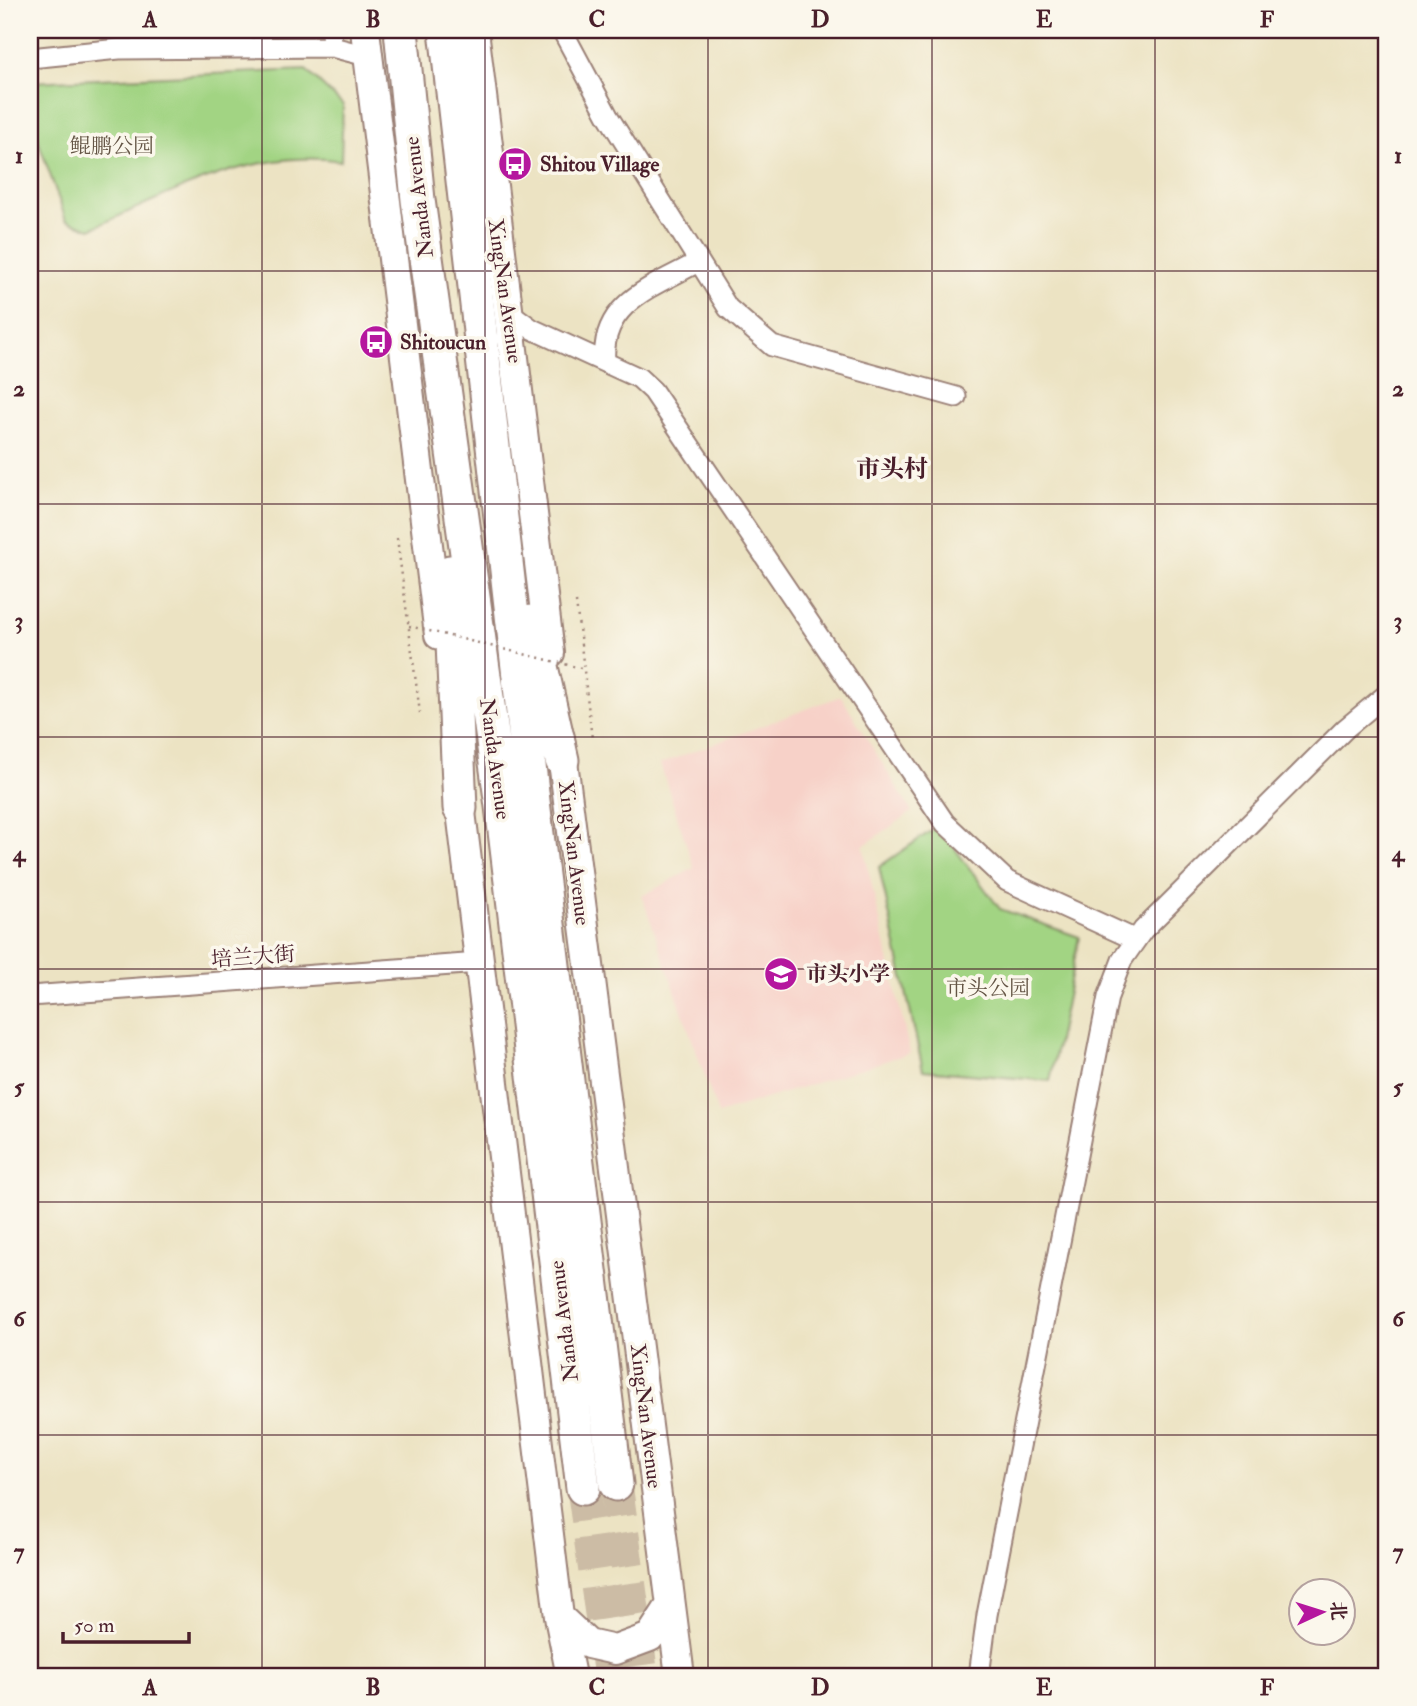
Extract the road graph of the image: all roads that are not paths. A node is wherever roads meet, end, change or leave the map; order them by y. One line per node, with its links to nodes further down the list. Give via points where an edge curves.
1 (401, 30): 11 (highway, Nanda Avenue)
2 (446, 30): 13 (highway, Nanda Avenue)
3 (474, 30): 9 (main road, XingNan Avenue)
4 (562, 30): 8 (street, via 608,116)
5 (331, 38): 6 (street); 7 (street)
6 (366, 43): 16 (main road)
7 (30, 58)
8 (698, 262): 10 (street, via 632,298 610,321); 12 (street, via 728,308 772,346)
9 (509, 312): 10 (street, via 532,329); 15 (main road, XingNan Avenue)
10 (605, 361): 17 (street, via 639,378 653,391 945,823 1007,881)
11 (441, 366): 16 (highway); 21 (highway, Nanda Avenue, via 502,806)
12 (956, 397)
13 (494, 454): 15 (highway); 20 (highway, Nanda Avenue)
14 (1387, 694): 17 (street, via 1346,728)
15 (562, 760): 24 (main road, XingNan Avenue)
16 (460, 808): 18 (main road)
17 (1136, 940): 28 (street, via 1122,960 1108,997 987,1615)
18 (479, 963): 19 (street, 培兰大街); 25 (main road)
19 (30, 996)
20 (616, 1484)
21 (583, 1488)
22 (1387, 1562): 23 (lane)
23 (1387, 1595)
24 (670, 1606): 25 (main road, via 650,1637 615,1650 589,1643); 27 (main road, XingNan Avenue)
25 (559, 1617): 26 (main road)
26 (571, 1676)
27 (681, 1676)
28 (979, 1676)

